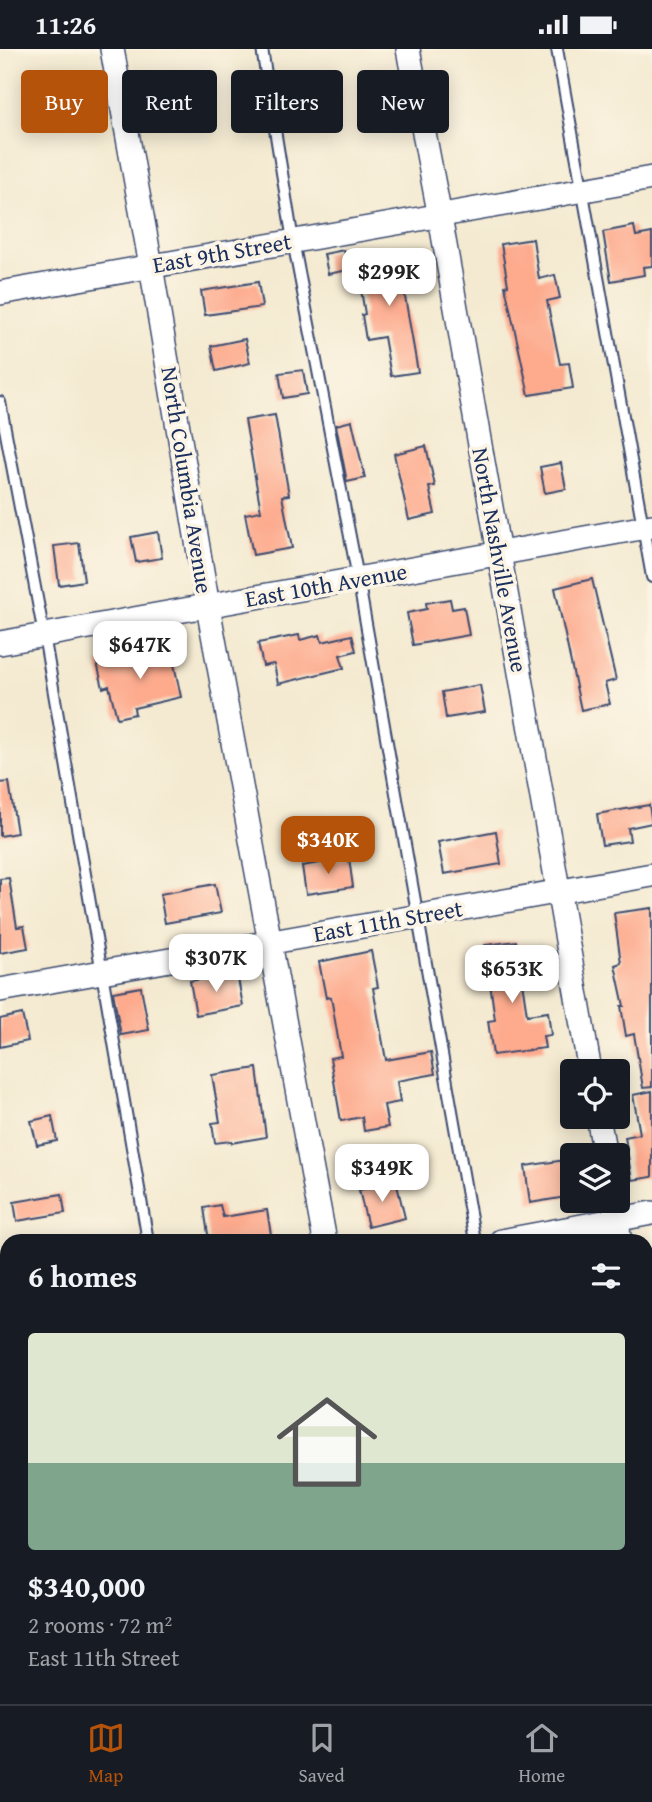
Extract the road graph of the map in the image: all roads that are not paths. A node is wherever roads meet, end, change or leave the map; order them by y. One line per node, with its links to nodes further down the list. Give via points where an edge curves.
1 (112, 49): 9 (street, North Columbia Avenue)
2 (262, 49): 8 (lane)
3 (408, 49): 7 (street, North Nashville Avenue)
4 (557, 49): 6 (lane)
5 (652, 178): 6 (street, East 9th Street)
6 (582, 189): 7 (street, East 9th Street); 12 (lane)
7 (440, 217): 8 (street, East 9th Street); 13 (street, North Nashville Avenue)
8 (293, 241): 9 (street, East 9th Street); 15 (lane)
9 (151, 265): 10 (street, East 9th Street); 16 (street, North Columbia Avenue)
10 (0, 293)
11 (0, 402): 17 (lane)
12 (648, 527): 13 (street, East 10th Avenue); 14 (lane)
13 (499, 555): 15 (street, East 10th Avenue); 20 (street, North Nashville Avenue)
14 (652, 577)
15 (358, 578): 16 (street, East 10th Avenue); 21 (lane)
16 (208, 607): 17 (street, East 10th Avenue); 22 (street, North Columbia Avenue)
17 (44, 635): 18 (street, East 10th Avenue); 23 (lane)
18 (0, 643)
19 (652, 875): 20 (street, East 11th Street)
20 (559, 891): 21 (street, East 11th Street); 25 (street, North Nashville Avenue)
21 (416, 915): 22 (street, East 11th Street); 30 (lane)
22 (270, 943): 23 (street, East 11th Street); 29 (street, North Columbia Avenue)
23 (102, 972): 24 (street, East 11th Street); 28 (lane)
24 (0, 990)
25 (588, 1059)
26 (652, 1213): 27 (street)
27 (616, 1220): 31 (street)
28 (147, 1234)
29 (324, 1234)
30 (474, 1234)
31 (539, 1234)

